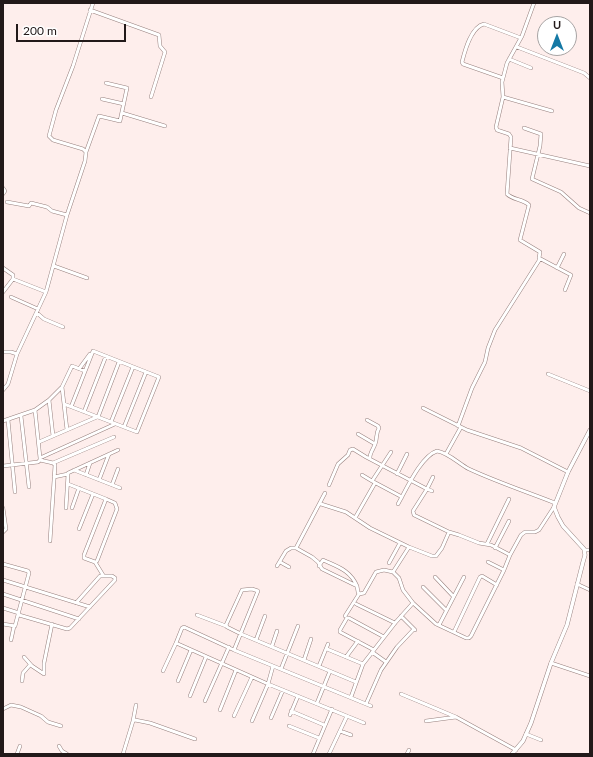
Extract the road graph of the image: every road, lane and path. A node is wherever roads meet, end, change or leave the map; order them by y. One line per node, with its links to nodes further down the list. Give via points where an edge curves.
1 (93, 3): 3 (street)
2 (534, 3): 4 (street)
3 (90, 10): 11 (street, via 159,35 160,46 165,52); 20 (street, via 56,110 50,136 52,140 81,148)
4 (521, 38): 5 (street); 8 (street, via 484,24 478,27 469,40 463,64)
5 (517, 47): 6 (street); 9 (street, via 584,73)
6 (509, 59): 7 (street); 8 (street)
7 (531, 68)
8 (503, 78): 12 (street)
9 (590, 78)
10 (106, 83): 14 (street, via 127,88)
11 (152, 97)
12 (503, 97): 15 (street); 19 (street, via 496,127 497,130 510,134)
13 (102, 99): 14 (street)
14 (124, 104): 16 (street)
15 (552, 111)
16 (122, 113): 17 (street); 20 (street, via 120,121 100,116)
17 (165, 126)
18 (524, 128): 21 (street, via 541,133)
19 (510, 148): 21 (street); 29 (street, via 506,193 528,204 520,240 540,252)
20 (86, 152): 27 (street)
21 (538, 154): 22 (street); 26 (street, via 532,179 561,192 579,208)
22 (590, 166)
23 (3, 188): 24 (street)
24 (3, 194)
25 (7, 202): 27 (street, via 29,206 34,203)
26 (590, 213)
27 (67, 215): 30 (street)
28 (564, 254): 32 (street)
29 (540, 259): 32 (street); 68 (street, via 495,330)
30 (54, 266): 33 (street); 37 (street)
31 (3, 268): 34 (street, via 12,273)
32 (558, 268): 36 (street, via 571,275)
33 (87, 278)
34 (13, 279): 35 (street); 37 (street)
35 (4, 290)
36 (565, 290)
37 (46, 292): 39 (street)
38 (11, 297): 39 (street)
39 (38, 311): 40 (street, via 49,321); 43 (street)
40 (63, 328)
41 (93, 351): 44 (street); 47 (street); 48 (street)
42 (3, 352): 43 (street)
43 (17, 354): 52 (street, via 8,384)
44 (106, 356): 45 (street); 59 (street)
45 (119, 362): 46 (street); 61 (street)
46 (132, 367): 49 (street); 65 (street)
47 (79, 369): 48 (street); 51 (street, via 72,366)
48 (85, 371): 56 (street)
49 (146, 372): 67 (street); 67 (street, via 159,378 151,398 137,432)
50 (548, 374): 53 (street)
51 (62, 387): 54 (street); 55 (street)
52 (3, 390)
53 (590, 391)
54 (49, 400): 58 (street); 72 (street)
55 (64, 404): 56 (street); 69 (street)
56 (71, 407): 59 (street)
57 (423, 408): 68 (street)
58 (35, 410): 60 (street); 76 (street)
59 (84, 412): 61 (street)
60 (22, 416): 62 (street); 85 (street)
61 (97, 417): 65 (street); 69 (street)
62 (8, 420): 64 (street); 88 (street)
63 (367, 420): 77 (street, via 379,428)
64 (3, 421)
65 (111, 422): 66 (street)
66 (116, 424): 67 (street); 84 (street)
67 (124, 427)
68 (460, 427): 82 (street); 93 (street, via 521,448)
69 (67, 430): 72 (street)
70 (590, 430): 74 (street)
71 (358, 434): 77 (street)
72 (53, 436): 76 (street)
73 (114, 437): 86 (street)
74 (585, 438): 75 (street); 93 (street)
75 (590, 440)
76 (39, 442): 84 (street)
77 (375, 444): 83 (street)
78 (118, 450): 80 (street)
79 (391, 452): 90 (street)
80 (109, 454): 87 (street); 100 (street)
81 (407, 454): 96 (street)
82 (446, 454): 102 (street, via 437,451 430,455 420,465); 119 (street, via 468,468)
83 (370, 459): 90 (street); 105 (street, via 353,449 350,450 338,464)
84 (42, 460): 85 (street); 86 (street)
85 (27, 463): 88 (street); 106 (street)
86 (51, 463): 98 (street, via 55,465)
87 (90, 463): 92 (street); 95 (street)
88 (13, 465): 89 (street); 111 (street)
89 (3, 466)
90 (382, 466): 96 (street); 101 (street)
91 (118, 469): 104 (street)
92 (74, 470): 94 (street); 95 (street)
93 (568, 472): 119 (street)
94 (68, 473): 98 (street); 103 (street)
95 (86, 474): 100 (street)
96 (397, 474): 102 (street)
97 (362, 475): 101 (street)
98 (54, 477): 128 (street)
99 (433, 477): 109 (street)
100 (99, 480): 104 (street)
101 (374, 482): 114 (street); 123 (street)
102 (412, 482): 109 (street); 114 (street)
103 (68, 484): 107 (street); 121 (street)
104 (112, 485): 108 (street)
105 (329, 485)
106 (30, 487)
107 (79, 488): 113 (street); 122 (street)
108 (120, 488)
109 (427, 489): 110 (street); 127 (street, via 413,514)
110 (432, 491)
111 (15, 492)
112 (325, 493): 117 (street)
113 (93, 494): 115 (street); 125 (street)
114 (402, 497): 118 (street)
115 (106, 499): 137 (street, via 84,556); 137 (street, via 115,503 117,508)
116 (509, 499): 130 (street)
117 (320, 504): 123 (street); 132 (street)
118 (398, 504)
119 (555, 505): 134 (street, via 563,526); 136 (street, via 539,530 521,535)
120 (3, 508): 126 (street, via 6,529)
121 (66, 508)
122 (72, 508)
123 (355, 518): 129 (street)
124 (509, 521): 133 (street)
125 (79, 529)
126 (3, 532)
127 (450, 532): 130 (street); 131 (street, via 436,556)
128 (50, 541)
129 (400, 543): 131 (street); 139 (street)
130 (487, 544): 133 (street)
131 (409, 547): 148 (street)
132 (296, 548): 138 (street, via 288,550); 143 (street, via 312,557)
133 (495, 548): 136 (street)
134 (585, 550): 135 (street); 155 (street)
135 (590, 550)
136 (510, 555): 146 (street)
137 (95, 562): 149 (street)
138 (280, 562): 142 (street); 144 (street)
139 (389, 562)
140 (488, 562): 146 (street)
141 (3, 564): 157 (street, via 29,571)
142 (277, 566)
143 (319, 566): 145 (street, via 323,560); 150 (street)
144 (289, 567)
145 (338, 567): 147 (street); 150 (street)
146 (504, 570): 156 (street)
147 (346, 572): 154 (street); 158 (street, via 352,576)
148 (393, 572): 162 (street, via 376,572 364,593); 166 (street)
149 (103, 575): 165 (street, via 98,577); 168 (street, via 115,580)
150 (333, 575): 154 (street)
151 (435, 577): 163 (street)
152 (464, 577): 163 (street)
153 (3, 580): 157 (street)
154 (343, 580): 158 (street)
155 (577, 584): 160 (street); 207 (street, via 567,625)
156 (497, 585): 185 (street, via 471,636 466,638); 185 (street, via 481,576)
157 (25, 586): 164 (street); 165 (street)
158 (357, 586): 162 (street)
159 (423, 587): 170 (street)
160 (590, 590)
161 (3, 594): 164 (street)
162 (359, 594): 174 (street)
163 (453, 596): 170 (street)
164 (22, 600): 171 (street); 176 (street)
165 (76, 603): 168 (street)
166 (413, 603): 175 (street); 180 (street)
167 (356, 604): 177 (street)
168 (90, 607): 176 (street)
169 (3, 608): 171 (street)
170 (446, 610): 180 (street)
171 (19, 614): 179 (street); 181 (street)
172 (197, 615): 182 (street)
173 (265, 616): 190 (street)
174 (345, 616)
175 (401, 616): 177 (street); 205 (street, via 415,629)
176 (79, 619): 179 (street, via 69,629)
177 (395, 623): 187 (street)
178 (3, 624): 181 (street)
179 (52, 624): 209 (street, via 44,674)
180 (439, 625): 185 (street)
181 (14, 626): 189 (street)
182 (226, 626): 186 (street); 186 (street, via 242,590 258,591)
183 (298, 626): 200 (street)
184 (277, 631): 194 (street)
185 (454, 632)
186 (241, 634): 190 (street); 198 (street)
187 (384, 636): 191 (street, via 347,618 340,631); 199 (street)
188 (311, 639): 204 (street)
189 (11, 640)
190 (256, 640): 194 (street)
191 (358, 641): 199 (street); 203 (street)
192 (176, 643): 195 (street, via 184,627); 197 (street); 214 (street)
193 (328, 644): 196 (street)
194 (272, 646): 200 (street)
195 (229, 647): 198 (street); 206 (street)
196 (326, 649): 203 (street); 211 (street)
197 (191, 650): 202 (street); 219 (street)
198 (234, 650): 210 (street)
199 (373, 651): 205 (street); 208 (street)
200 (288, 653): 204 (street); 212 (street)
201 (24, 657): 209 (street)
202 (206, 657): 206 (street); 225 (street)
203 (346, 657): 208 (street)
204 (304, 660): 211 (street)
205 (386, 662): 230 (street, via 378,674)
206 (221, 663): 213 (street); 228 (street)
207 (551, 663): 216 (street); 250 (street)
208 (363, 664): 220 (street)
209 (30, 665): 218 (street, via 23,673)
210 (273, 666): 212 (street); 221 (street)
211 (319, 666): 215 (street)
212 (281, 669): 222 (street)
213 (236, 670): 217 (street); 235 (street)
214 (163, 671)
215 (330, 671): 220 (street); 222 (street)
216 (590, 676)
217 (252, 677): 221 (street); 238 (street)
218 (22, 681)
219 (178, 681)
220 (356, 682): 227 (street)
221 (268, 684): 223 (street); 242 (street)
222 (323, 686): 227 (street); 229 (street)
223 (283, 690): 226 (street); 241 (street)
224 (401, 694): 240 (street)
225 (190, 696)
226 (298, 696): 229 (street); 236 (street)
227 (351, 697): 230 (street)
228 (205, 701)
229 (317, 703): 234 (street)
230 (366, 704): 232 (street)
231 (136, 705): 244 (street)
232 (372, 706)
233 (3, 709): 246 (street, via 11,705 19,706)
234 (332, 709): 239 (street); 248 (street)
235 (220, 710)
236 (291, 711): 237 (street); 248 (street)
237 (290, 715)
238 (234, 716)
239 (348, 716): 245 (street); 249 (street)
240 (456, 717): 243 (street); 258 (street)
241 (271, 718)
242 (252, 721)
243 (426, 721)
244 (133, 722): 253 (street, via 135,720 150,723); 261 (street)
245 (364, 723)
246 (61, 726)
247 (289, 726): 252 (street)
248 (324, 726): 252 (street)
249 (340, 731): 251 (street); 263 (street)
250 (526, 734): 254 (street); 258 (street)
251 (351, 735)
252 (319, 738): 262 (street)
253 (194, 739)
254 (540, 740)
255 (20, 746): 259 (street)
256 (58, 746): 260 (street)
257 (409, 750): 264 (street)
258 (516, 750): 265 (street)
259 (17, 754)
260 (67, 754)
261 (123, 754)
262 (313, 754)
263 (329, 754)
264 (407, 754)
265 (512, 754)

